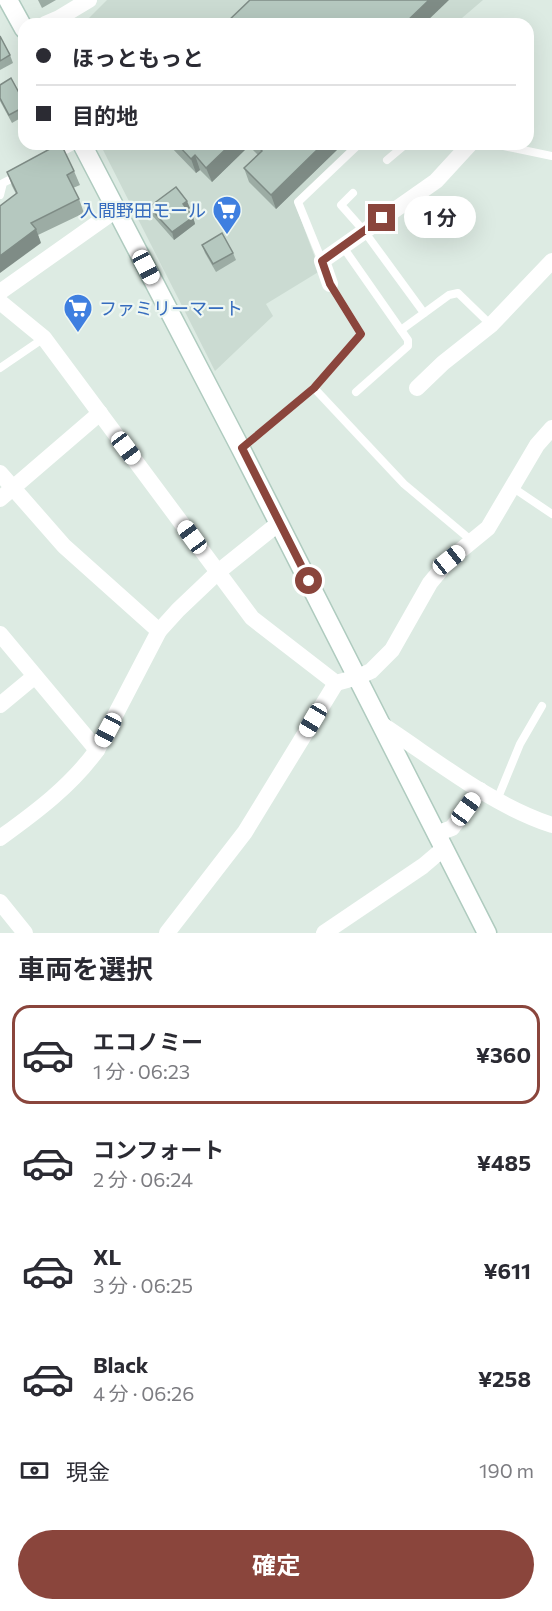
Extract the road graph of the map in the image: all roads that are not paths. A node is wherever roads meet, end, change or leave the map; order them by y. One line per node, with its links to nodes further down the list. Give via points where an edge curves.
1 (8, 0): 3 (street)
2 (88, 0): 4 (street)
3 (18, 18)
4 (60, 18)
5 (65, 150): 12 (lane)
6 (85, 150): 17 (street)
7 (353, 150): 20 (lane, via 298,202)
8 (399, 150): 13 (lane)
9 (465, 150): 18 (street, via 436,182)
10 (523, 150): 11 (lane)
11 (552, 156)
12 (51, 158)
13 (387, 160)
14 (24, 172): 16 (lane, via 3,183)
15 (353, 194): 18 (lane, via 341,205)
16 (0, 195)
17 (116, 210): 23 (street); 35 (street)
18 (364, 231): 19 (street); 25 (lane)
19 (343, 247): 20 (street); 27 (lane)
20 (322, 261): 22 (street)
21 (552, 261): 26 (street)
22 (330, 284): 30 (lane, via 361,334)
23 (0, 292)
24 (0, 302): 28 (street)
25 (424, 313): 26 (lane, via 458,293); 27 (lane)
26 (491, 325): 31 (street)
27 (401, 330): 32 (lane, via 408,346)
28 (44, 338): 29 (lane); 33 (street)
29 (0, 368)
30 (314, 388): 35 (lane); 41 (lane, via 404,484)
31 (417, 388)
32 (356, 392)
33 (100, 413): 38 (street); 42 (street)
34 (552, 428): 37 (street)
35 (242, 448): 40 (street)
36 (0, 473): 38 (street)
37 (512, 487): 39 (lane); 41 (street, via 488,528)
38 (6, 493): 43 (street)
39 (552, 514)
40 (279, 523): 42 (street); 46 (street)
41 (472, 541): 46 (street, via 430,583 392,650 371,671)
42 (218, 572): 43 (street); 47 (street, via 252,618)
43 (159, 631): 51 (street)
44 (0, 634): 45 (street)
45 (35, 676): 48 (street); 51 (street)
46 (358, 677): 47 (street); 50 (street)
47 (336, 682): 59 (street, via 245,832)
48 (0, 705)
49 (542, 706): 53 (lane, via 520,744)
50 (381, 723): 52 (street); 56 (street)
51 (97, 750): 55 (street, via 61,792)
52 (480, 790): 53 (street); 56 (street)
53 (497, 800): 54 (street)
54 (552, 825)
55 (0, 838)
56 (440, 842): 60 (street, via 423,866); 61 (street)
57 (0, 902): 58 (street)
58 (25, 933)
59 (167, 933)
60 (324, 933)
61 (487, 933)

